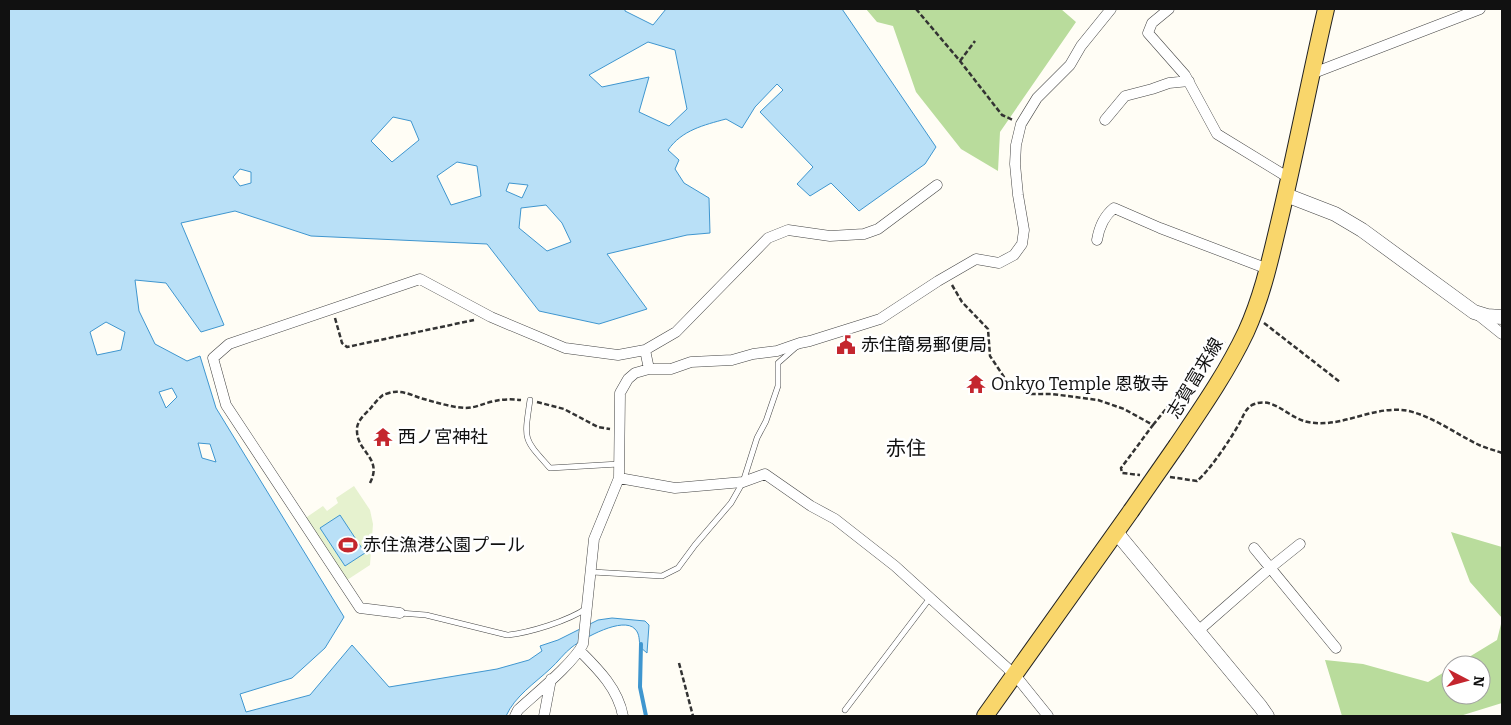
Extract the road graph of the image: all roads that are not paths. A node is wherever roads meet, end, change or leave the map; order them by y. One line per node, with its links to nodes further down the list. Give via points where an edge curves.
1 (1111, 9): 16 (street, via 1070,65 1037,98 1022,124 1015,164 1024,230 1022,244 1014,255 999,263 976,259 880,319)
2 (1169, 9): 6 (street, via 1152,23 1148,33)
3 (1326, 9): 5 (main road, 志賀富来線)
4 (1480, 9): 5 (street)
5 (1311, 74): 8 (main road, 志賀富来線)
6 (1189, 81): 7 (street, via 1169,83 1125,96); 8 (street, via 1217,134)
7 (1105, 120)
8 (1289, 178): 10 (main road, 志賀富来線)
9 (937, 185): 17 (street, via 878,229 864,234 830,236 788,230 768,238 676,332)
10 (1286, 195): 12 (main road, 志賀富来線); 13 (street, via 1335,214 1362,230)
11 (1097, 240): 12 (street, via 1099,229 1114,208)
12 (1268, 269): 23 (main road, 志賀富来線, bridge, via 1252,316 1225,372)
13 (1474, 312): 14 (street); 15 (street)
14 (1502, 317)
15 (1502, 334)
16 (800, 342): 18 (street, via 778,351 732,360); 22 (lane, via 778,363 778,386)
17 (645, 350): 18 (street); 30 (street, via 618,355 565,348 490,316 420,279 229,344 213,358 226,405 360,608)
18 (649, 369): 20 (street, via 628,379 620,393)
19 (530, 400): 20 (lane, via 526,437 550,468)
20 (619, 464): 21 (street)
21 (619, 478): 22 (street, via 675,488); 27 (street, via 594,539)
22 (743, 482): 27 (lane, via 731,503 678,568 662,576); 28 (street, via 765,474 811,506 835,518)
23 (1116, 532): 31 (street); 34 (main road, 志賀富来線)
24 (1300, 544): 26 (street)
25 (1254, 548): 26 (street)
26 (1270, 568): 31 (street); 33 (street)
27 (592, 572): 29 (street)
28 (930, 598): 34 (street); 36 (lane)
29 (586, 612): 30 (lane, via 506,635); 32 (street)
30 (400, 613)
31 (1198, 631): 42 (street)
32 (581, 648): 35 (street); 39 (street, via 620,702)
33 (1336, 648)
34 (1015, 675): 40 (main road, 志賀富来線); 41 (street)
35 (551, 679): 37 (street); 38 (street)
36 (845, 710)
37 (515, 716)
38 (545, 716)
39 (623, 716)
40 (985, 716)
41 (1048, 716)
42 (1267, 716)

